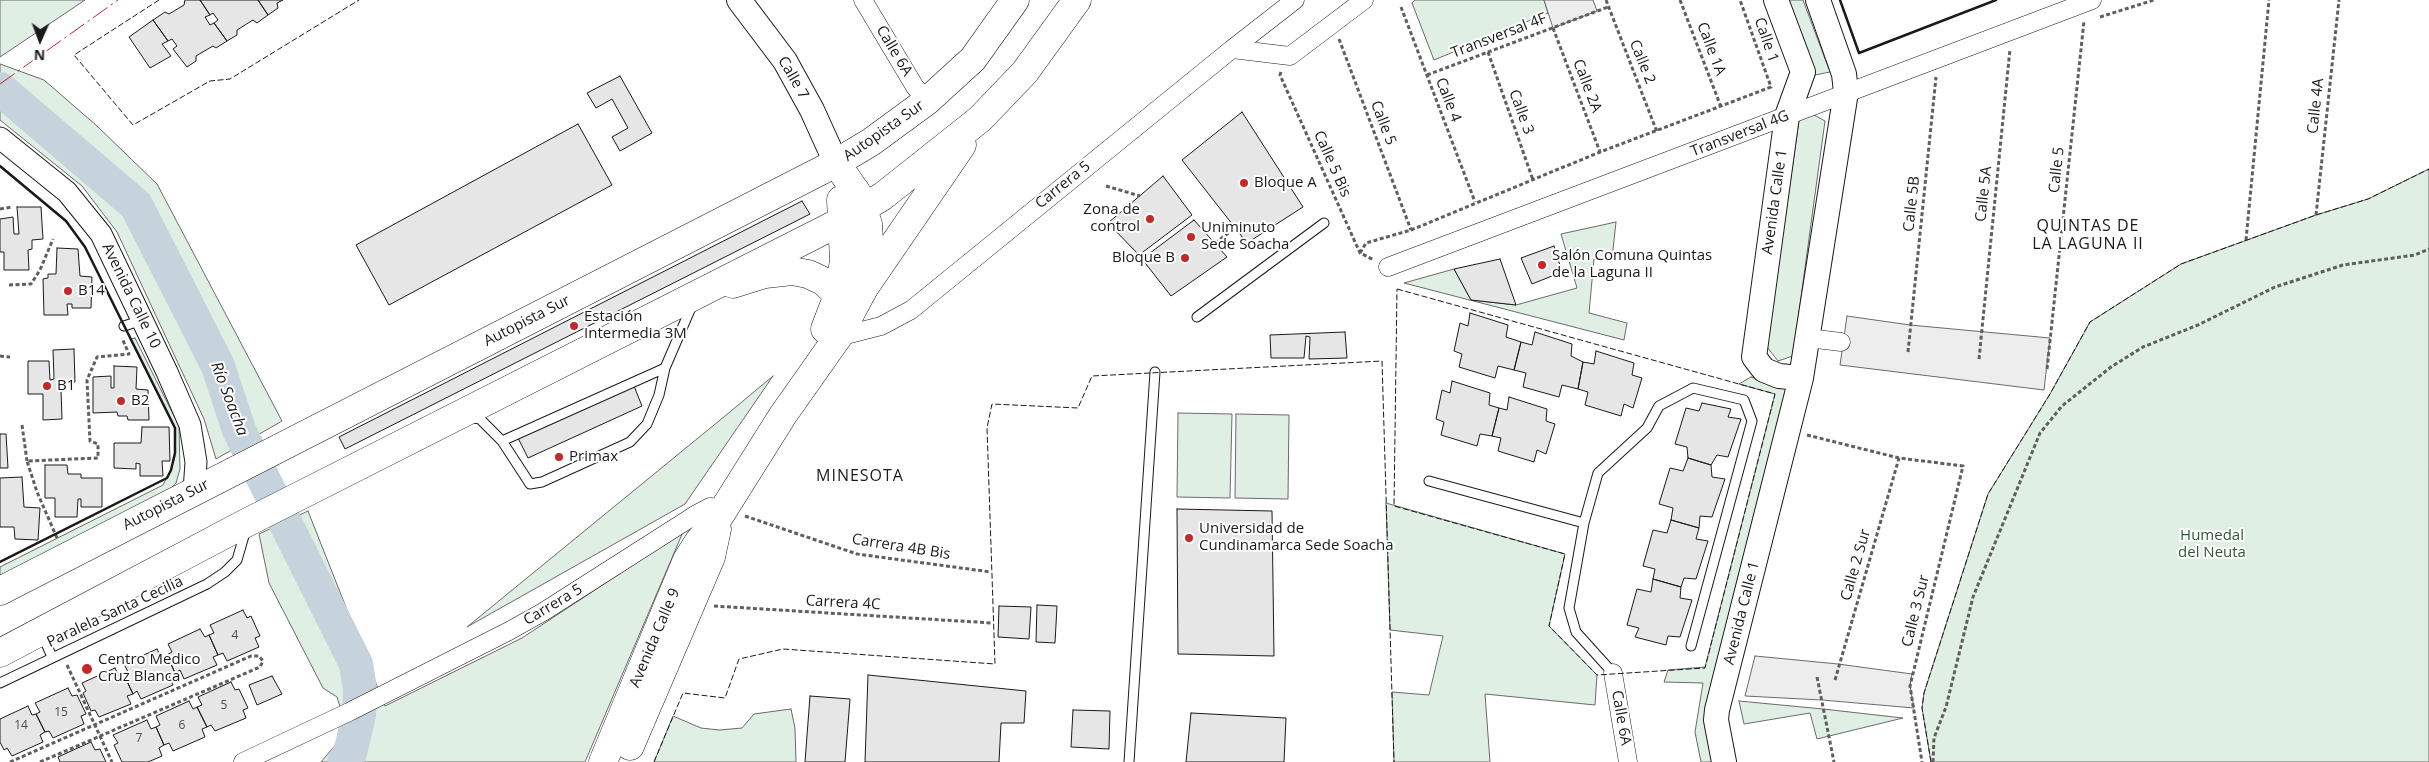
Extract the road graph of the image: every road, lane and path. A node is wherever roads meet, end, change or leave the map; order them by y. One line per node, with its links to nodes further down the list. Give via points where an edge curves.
1 (738, 0): 42 (main road, Calle 7, via 785,61)
2 (863, 0): 35 (street, Calle 6A)
3 (1016, 0): 35 (main road, Autopista Sur, via 974,59)
4 (1077, 0): 38 (main road, via 1025,72)
5 (1295, 0): 24 (street, Carrera 5)
6 (1364, 0): 19 (street)
7 (1606, 0): 17 (path, Calle 2)
8 (1680, 0): 36 (path, Calle 1A)
9 (1740, 0): 36 (path, Calle 1, via 1771,87)
10 (1776, 0): 37 (main road, Avenida Calle 1, via 1803,72)
11 (1818, 0): 34 (main road, Avenida Calle 1, via 1844,74)
12 (2154, 0): 18 (path)
13 (2269, 0): 55 (path)
14 (2339, 0): 50 (path, Calle 4A)
15 (2089, 1): 18 (path, Calle 5); 22 (street, Transversal 4G)
16 (1401, 7): 30 (path, Calle 4)
17 (1608, 7): 21 (path, Transversal 4F); 39 (path, Calle 2)
18 (2084, 22): 20 (path); 74 (path, Calle 5)
19 (1333, 25): 28 (street); 53 (path, Calle 5)
20 (2075, 26)
21 (1553, 28): 26 (path, Transversal 4F); 41 (path, Calle 2A)
22 (2009, 31): 25 (path, Calle 5A); 29 (street, Transversal 4G)
23 (2020, 47): 25 (path)
24 (1232, 49): 28 (street); 66 (street, Carrera 5, via 910,310 881,326)
25 (2010, 50): 27 (path); 72 (path, Calle 5A)
26 (1488, 52): 30 (path, Transversal 4F); 43 (path, Calle 3)
27 (2001, 54)
28 (1290, 56): 58 (path, Calle 5 Bis, via 1280,75)
29 (1938, 58): 32 (path, Calle 5B); 34 (street, Transversal 4G)
30 (1427, 75): 46 (path, Calle 4)
31 (1945, 75): 32 (path)
32 (1936, 79): 33 (path); 69 (path, Calle 5B)
33 (1927, 82)
34 (1846, 92): 37 (street, Transversal 4G); 67 (main road, Avenida Calle 1)
35 (927, 101): 42 (main road, Autopista Sur)
36 (1721, 107): 39 (path)
37 (1787, 116): 59 (street, Transversal 4G); 76 (main road, Avenida Calle 1, via 1754,358 1764,370 1778,376)
38 (980, 119): 49 (main road); 61 (main road)
39 (1658, 132): 41 (path)
40 (0, 138): 65 (street, Avenida Calle 10, via 66,192 101,234)
41 (1600, 152): 43 (path)
42 (836, 164): 49 (main road, Avenida Calle 9); 85 (main road, Autopista Sur)
43 (1533, 180): 46 (path)
44 (1106, 186): 45 (path)
45 (1140, 196)
46 (1475, 202): 53 (path)
47 (12, 207): 48 (path)
48 (0, 209)
49 (853, 215): 61 (main road, via 870,248); 62 (main road, Avenida Calle 9); 63 (main road)
50 (2316, 215)
51 (1324, 223): 64 (lane)
52 (1236, 228): 56 (path)
53 (1411, 230): 58 (path, via 1366,243)
54 (53, 239): 60 (path, via 31,284)
55 (2246, 240)
56 (1215, 243)
57 (2429, 249): 116 (path, via 2414,255 2343,265 2275,287 2198,325 2143,347 2111,367 2062,406 2040,433 1972,597 1946,708 1934,738)
58 (1360, 253): 59 (path)
59 (1388, 267)
60 (10, 284)
61 (864, 288): 66 (main road, Avenida Calle 9)
62 (838, 295): 63 (main road, via 823,281 792,271 766,274); 78 (main road, Avenida Calle 9, via 823,334)
63 (696, 296): 73 (lane); 77 (main road)
64 (1197, 318)
65 (128, 326): 83 (path, via 129,354 97,357 87,380 90,441 98,444 98,458); 85 (street, Avenida Calle 10, via 190,425 196,462)
66 (838, 337): 78 (main road, Avenida Calle 9)
67 (1808, 338): 68 (street); 76 (main road, Avenida Calle 1)
68 (1841, 342)
69 (1908, 352)
70 (0, 356): 71 (path)
71 (10, 357)
72 (1979, 359)
73 (665, 368): 81 (lane); 81 (lane, via 656,402 639,435 542,482 530,484 526,481)
74 (2047, 369)
75 (1155, 372): 111 (lane)
76 (1801, 378): 113 (main road, Avenida Calle 1, via 1717,710)
77 (461, 415): 81 (lane, via 480,419); 87 (main road)
78 (783, 415): 86 (main road, Avenida Calle 9)
79 (22, 425): 83 (path)
80 (1799, 434): 82 (path)
81 (502, 441)
82 (1899, 458): 101 (path, Calle 2 Sur); 115 (path, Calle 3 Sur, via 1962,466 1910,686)
83 (27, 461): 89 (path)
84 (1429, 482): 88 (lane)
85 (194, 491): 91 (main road, Autopista Sur)
86 (720, 514): 90 (path, Carrera 4B Bis, via 857,554); 92 (main road, Avenida Calle 9, via 711,557); 108 (street, Carrera 5, via 710,507 695,514 543,612 378,698); 109 (main road, Avenida Calle 9, via 687,560)
87 (248, 522): 94 (main road); 97 (lane, Paralela Santa Cecilia, via 237,560 225,572 207,584)
88 (1584, 523): 95 (lane, via 1598,473 1648,428 1659,406 1693,388 1744,400 1752,421); 99 (lane, via 1569,608 1576,632)
89 (56, 534)
90 (991, 572)
91 (0, 591)
92 (692, 600): 93 (path, Carrera 4C, via 717,606); 110 (main road, Avenida Calle 9)
93 (992, 623)
94 (40, 632): 96 (main road); 98 (lane)
95 (1691, 646)
96 (0, 653)
97 (62, 653): 98 (lane, Paralela Santa Cecilia); 103 (path)
98 (52, 658): 102 (lane, Paralela Santa Cecilia)
99 (1613, 674): 112 (street, Calle 6A)
100 (1817, 678): 114 (path)
101 (1835, 680)
102 (0, 683)
103 (95, 725): 104 (path); 104 (path, via 252,656 259,656 263,661 260,667); 105 (path)
104 (100, 736): 106 (path); 107 (path)
105 (10, 762)
106 (40, 762)
107 (112, 762)
108 (243, 762)
109 (603, 762)
110 (624, 762)
111 (1129, 762)
112 (1628, 762)
113 (1724, 762)
114 (1834, 762)
115 (1922, 762)
116 (1933, 762)

